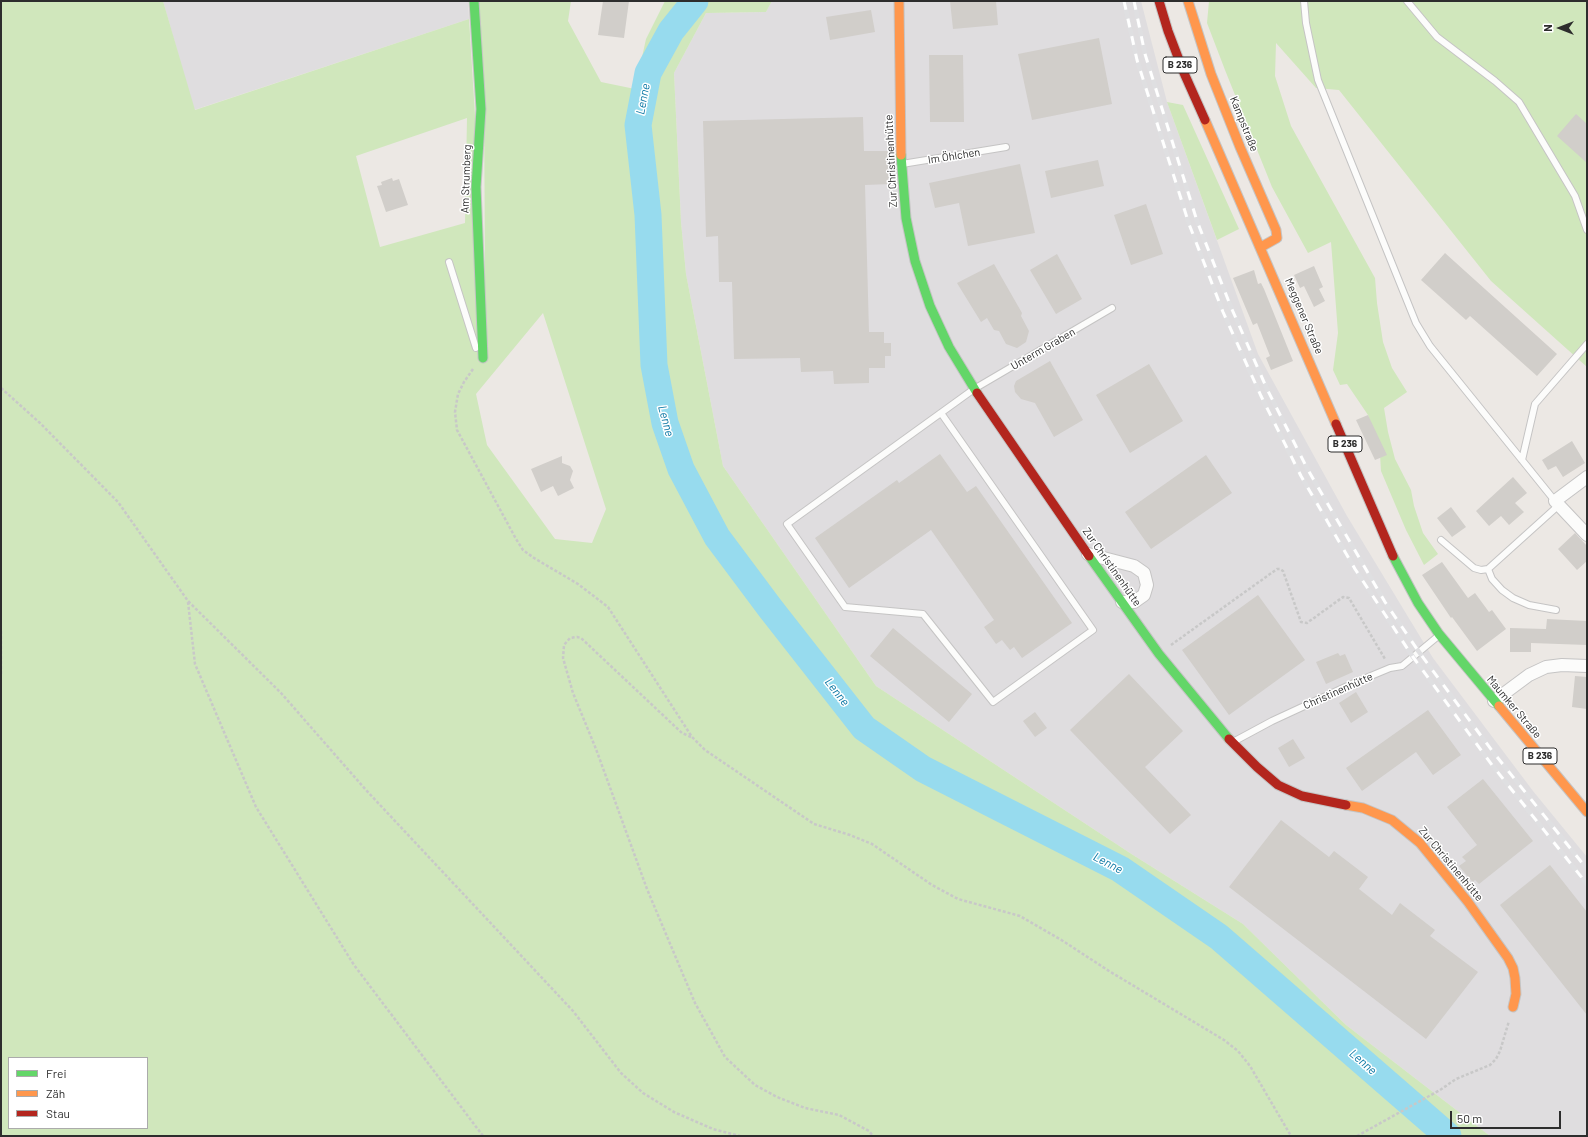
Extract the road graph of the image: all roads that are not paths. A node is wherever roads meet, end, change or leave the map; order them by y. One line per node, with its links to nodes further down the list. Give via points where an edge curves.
1 (474, 1): 14 (street, Am Strumberg, via 481,109 476,187)
2 (899, 1): 8 (street, Zur Christinenhütte)
3 (1159, 1): 10 (street, Meggener Straße / B 236, via 1184,73)
4 (1188, 1): 10 (street, Kampstraße, via 1211,74 1276,230 1277,238)
5 (1304, 1): 17 (lane, via 1318,80 1416,323 1430,346)
6 (1407, 1): 9 (lane, via 1437,37 1495,80 1519,102 1575,196)
7 (1006, 147): 8 (lane, Im Öhlchen)
8 (901, 164): 15 (street, Zur Christinenhütte, via 906,218 915,261 930,306 949,347)
9 (1587, 230)
10 (1261, 248): 26 (street, Meggener Straße / B 236, via 1397,566)
11 (449, 262): 14 (lane, via 476,348)
12 (1112, 308): 15 (lane, Unterm Graben)
13 (1587, 344): 17 (lane, via 1535,404)
14 (483, 358)
15 (974, 389): 16 (lane, Unterm Graben); 22 (street, Zur Christinenhütte)
16 (941, 413): 16 (lane, Unterm Graben, via 786,524 846,607 923,614 993,702 1093,630)
17 (1522, 460): 19 (lane)
18 (1587, 477): 19 (street)
19 (1557, 503): 20 (street); 23 (lane)
20 (1587, 535)
21 (1441, 540): 23 (lane, via 1474,568)
22 (1088, 554): 24 (street, Zur Christinenhütte); 24 (street, via 1134,566 1144,573 1147,585 1144,595 1134,602)
23 (1488, 569): 25 (lane, via 1492,579 1513,598 1529,605)
24 (1122, 602): 29 (street, Zur Christinenhütte, via 1159,654)
25 (1556, 610)
26 (1439, 634): 28 (street, Maumker Straße / B 236); 29 (lane, Christinenhütte, via 1402,666 1390,668 1304,706)
27 (1587, 666): 28 (street, via 1546,667 1529,675)
28 (1494, 701): 30 (street, Maumker Straße / B 236)
29 (1232, 743): 31 (street, Zur Christinenhütte, via 1278,785 1302,796 1363,808 1392,820 1420,843 1468,902 1508,958 1515,978)
30 (1587, 812)
31 (1514, 1007)

